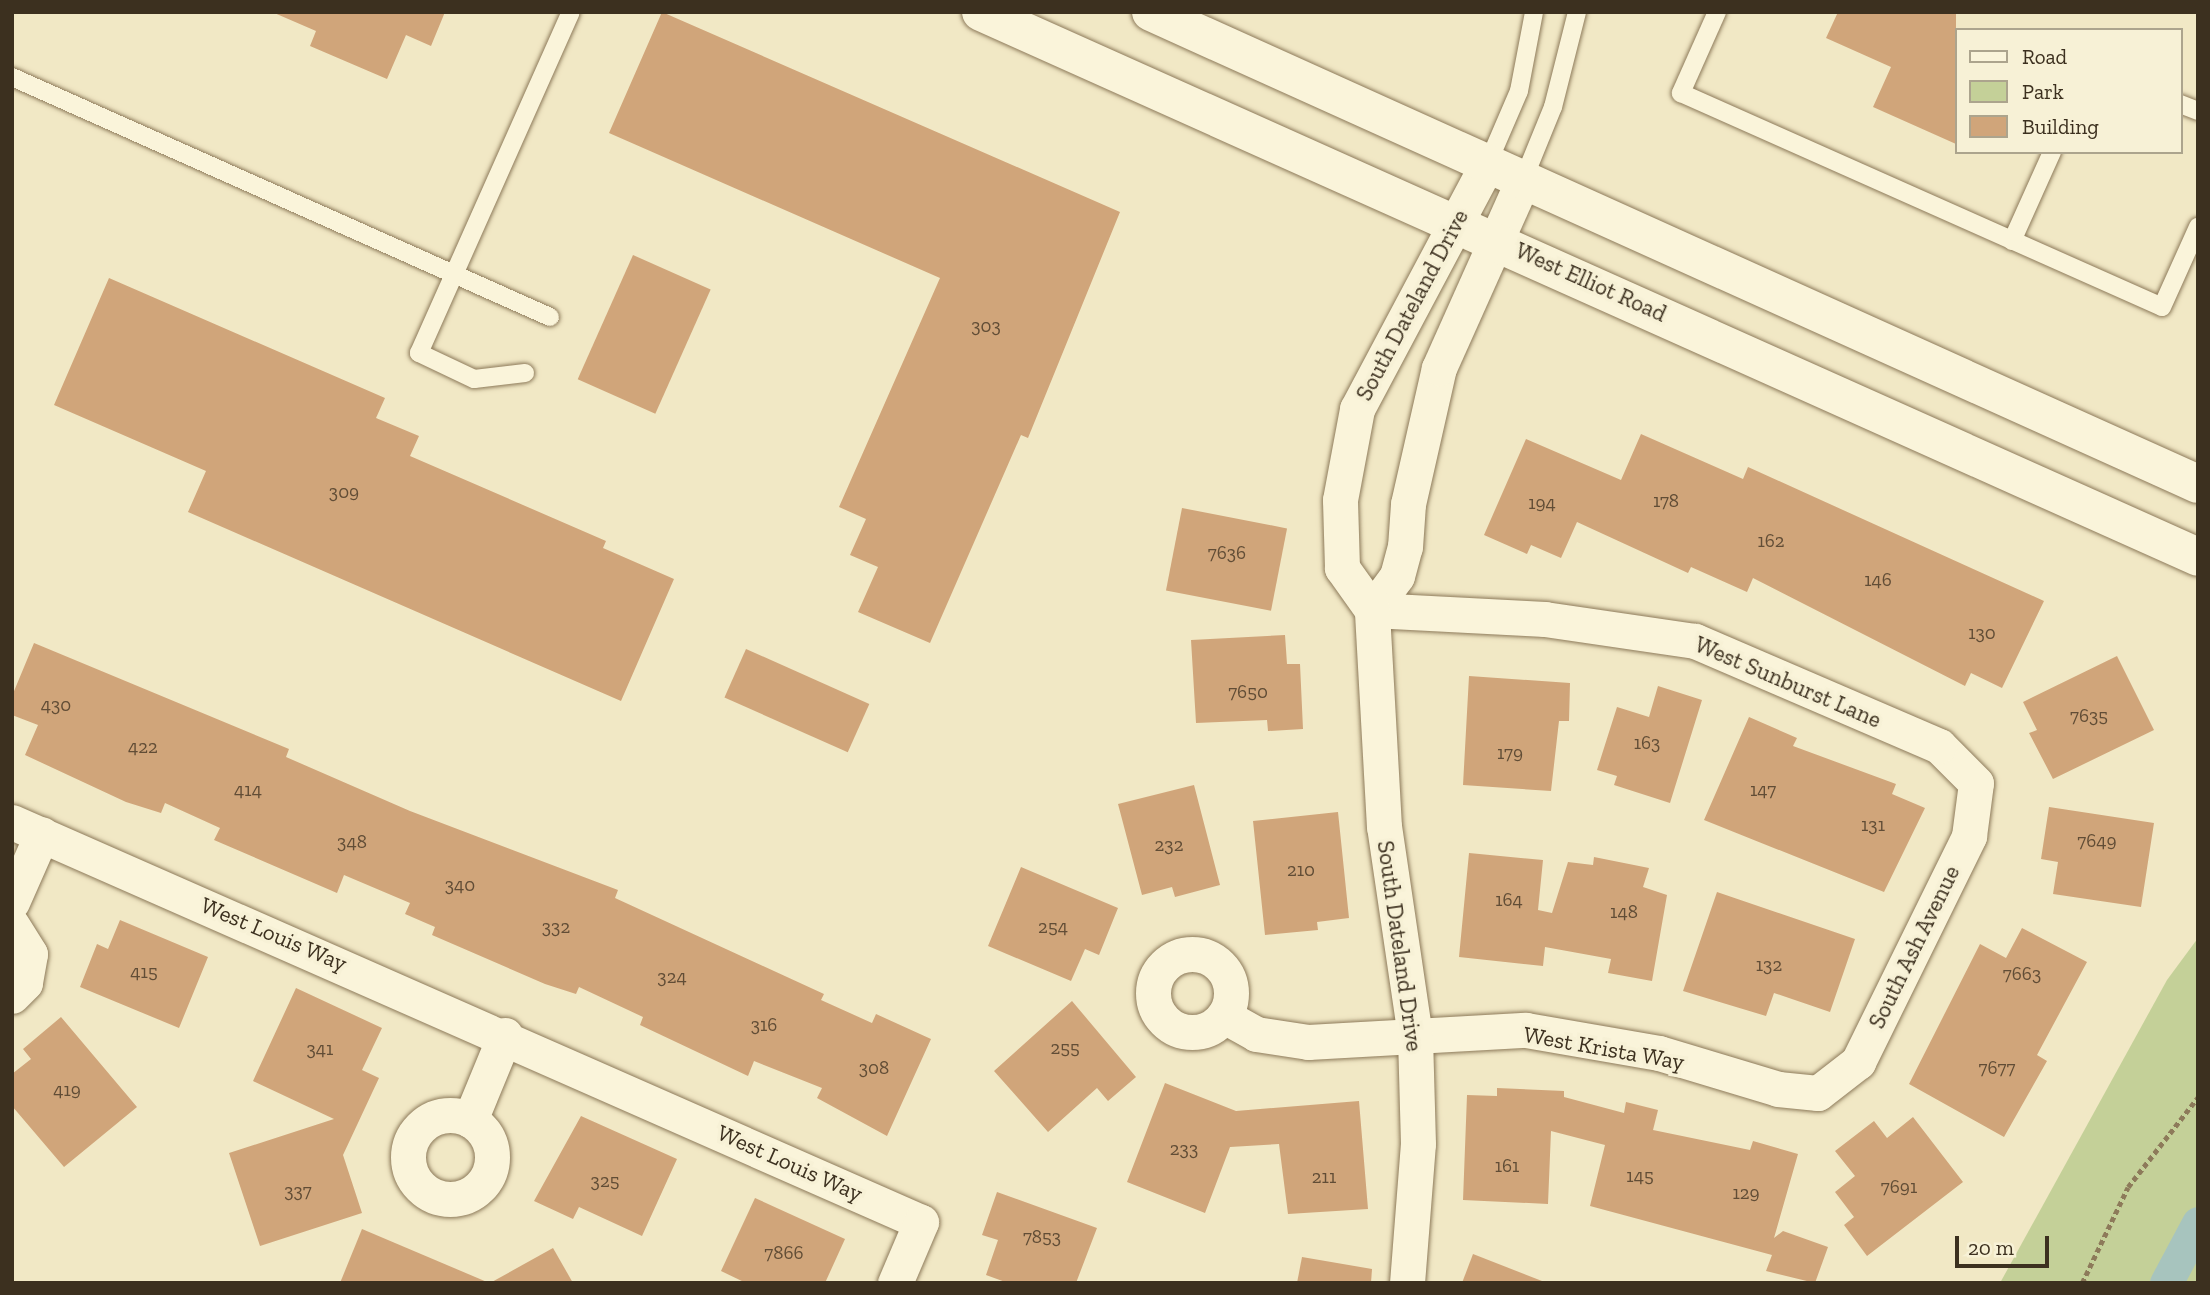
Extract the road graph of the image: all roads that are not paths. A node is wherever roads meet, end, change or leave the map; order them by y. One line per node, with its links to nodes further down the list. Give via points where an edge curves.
1 (571, 12): 15 (lane)
2 (981, 12): 11 (main road, West Elliot Road)
3 (1151, 12): 9 (main road)
4 (1534, 12): 9 (lane, via 1519,92)
5 (1577, 12): 10 (lane, via 1553,107)
6 (1717, 12): 14 (lane, via 1681,93)
7 (12, 77): 15 (lane)
8 (2051, 154): 14 (lane)
9 (1488, 163): 10 (main road); 11 (street, South Dateland Drive)
10 (1524, 177): 13 (street, South Dateland Drive); 18 (main road)
11 (1457, 221): 13 (main road, West Elliot Road); 20 (street, South Dateland Drive, via 1428,284 1380,359 1347,449 1342,568)
12 (2198, 226): 14 (lane, via 2162,307)
13 (1495, 239): 19 (main road, West Elliot Road); 20 (street, South Dateland Drive, via 1425,414 1397,576)
14 (2012, 241)
15 (454, 274): 16 (lane); 17 (lane, via 419,353 474,379)
16 (550, 317)
17 (525, 373)
18 (2198, 484)
19 (2198, 557)
20 (1371, 610): 21 (street, West Sunburst Lane, via 1545,619 1695,641 1939,746); 28 (street, South Dateland Drive, via 1384,827)
21 (1976, 783): 29 (street, South Ash Avenue, via 1969,836 1857,1062)
22 (27, 828): 23 (street, West Louis Way); 27 (street, West Louis Way)
23 (12, 902)
24 (12, 925): 25 (street, via 30,954 25,983)
25 (12, 996)
26 (1224, 1016): 28 (street, West Krista Way, via 1256,1034 1308,1042)
27 (505, 1035): 30 (street); 31 (street, West Louis Way, via 921,1222)
28 (1415, 1037): 29 (street, West Krista Way, via 1526,1030 1659,1053 1778,1089); 32 (street, South Dateland Drive, via 1418,1144)
29 (1818, 1093)
30 (470, 1120)
31 (895, 1283)
32 (1407, 1283)

